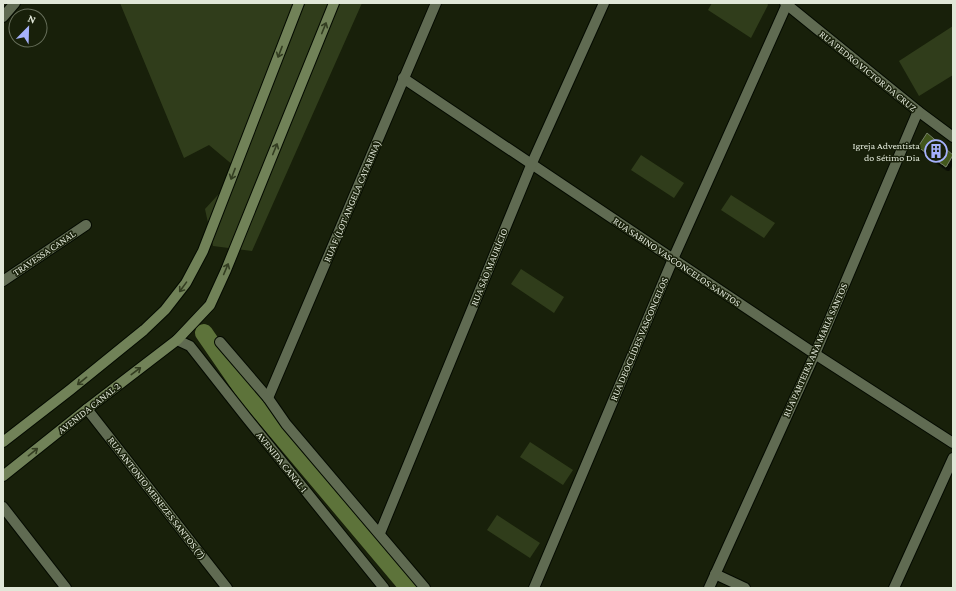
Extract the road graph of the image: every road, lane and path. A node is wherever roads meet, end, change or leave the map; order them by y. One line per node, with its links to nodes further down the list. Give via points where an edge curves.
1 (15, 3): 7 (street)
2 (299, 3): 20 (main road, one-way to 20, via 203,250 186,283 165,310 144,330)
3 (334, 3): 15 (main road, AVENIDA CANAL 2, one-way to 3, via 210,305)
4 (436, 3): 8 (street, RUA F (LOT ANGELA CATARINA))
5 (604, 3): 11 (street, RUA SÃO MAURÍCIO)
6 (786, 4): 9 (street, RUA PEDRO VICTOR DA CRUZ); 13 (street, RUA DEOCLÍDES VASCONCELOS)
7 (3, 18)
8 (404, 78): 11 (street, RUA SABINO VASCONCELOS SANTOS); 18 (street, RUA F (LOT ANGELA CATARINA))
9 (918, 111): 10 (street, RUA PEDRO VICTOR DA CRUZ); 17 (street, RUA PARTEIRA ANA MARIA SANTOS)
10 (953, 137)
11 (532, 163): 13 (street, RUA SABINO VASCONCELOS SANTOS); 25 (street, RUA SÃO MAURÍCIO)
12 (86, 225): 14 (street, TRAVESSA CANAL)
13 (673, 259): 17 (street, RUA SABINO VASCONCELOS SANTOS); 31 (street, RUA DEOCLÍDES VASCONCELOS)
14 (3, 281)
15 (177, 340): 19 (main road, AVENIDA CANAL 2, one-way to 15); 29 (street, AVENIDA CANAL 1, via 194,350)
16 (220, 342): 18 (street)
17 (815, 354): 21 (street, RUA SABINO VASCONCELOS SANTOS); 26 (street, RUA PARTEIRA ANA MARIA SANTOS)
18 (268, 398): 25 (street, via 286,424)
19 (87, 409): 23 (main road, AVENIDA CANAL 2, one-way to 19); 28 (street, RUA ANTONIO MENEZES SANTOS (7))
20 (3, 442)
21 (953, 443)
22 (953, 458): 34 (street)
23 (3, 476)
24 (3, 507): 27 (street)
25 (380, 533): 30 (street)
26 (715, 574): 32 (street, RUA PARTEIRA ANA MARIA SANTOS); 33 (street)
27 (66, 588)
28 (227, 588)
29 (384, 588)
30 (425, 588)
31 (534, 588)
32 (709, 588)
33 (745, 588)
34 (894, 588)

